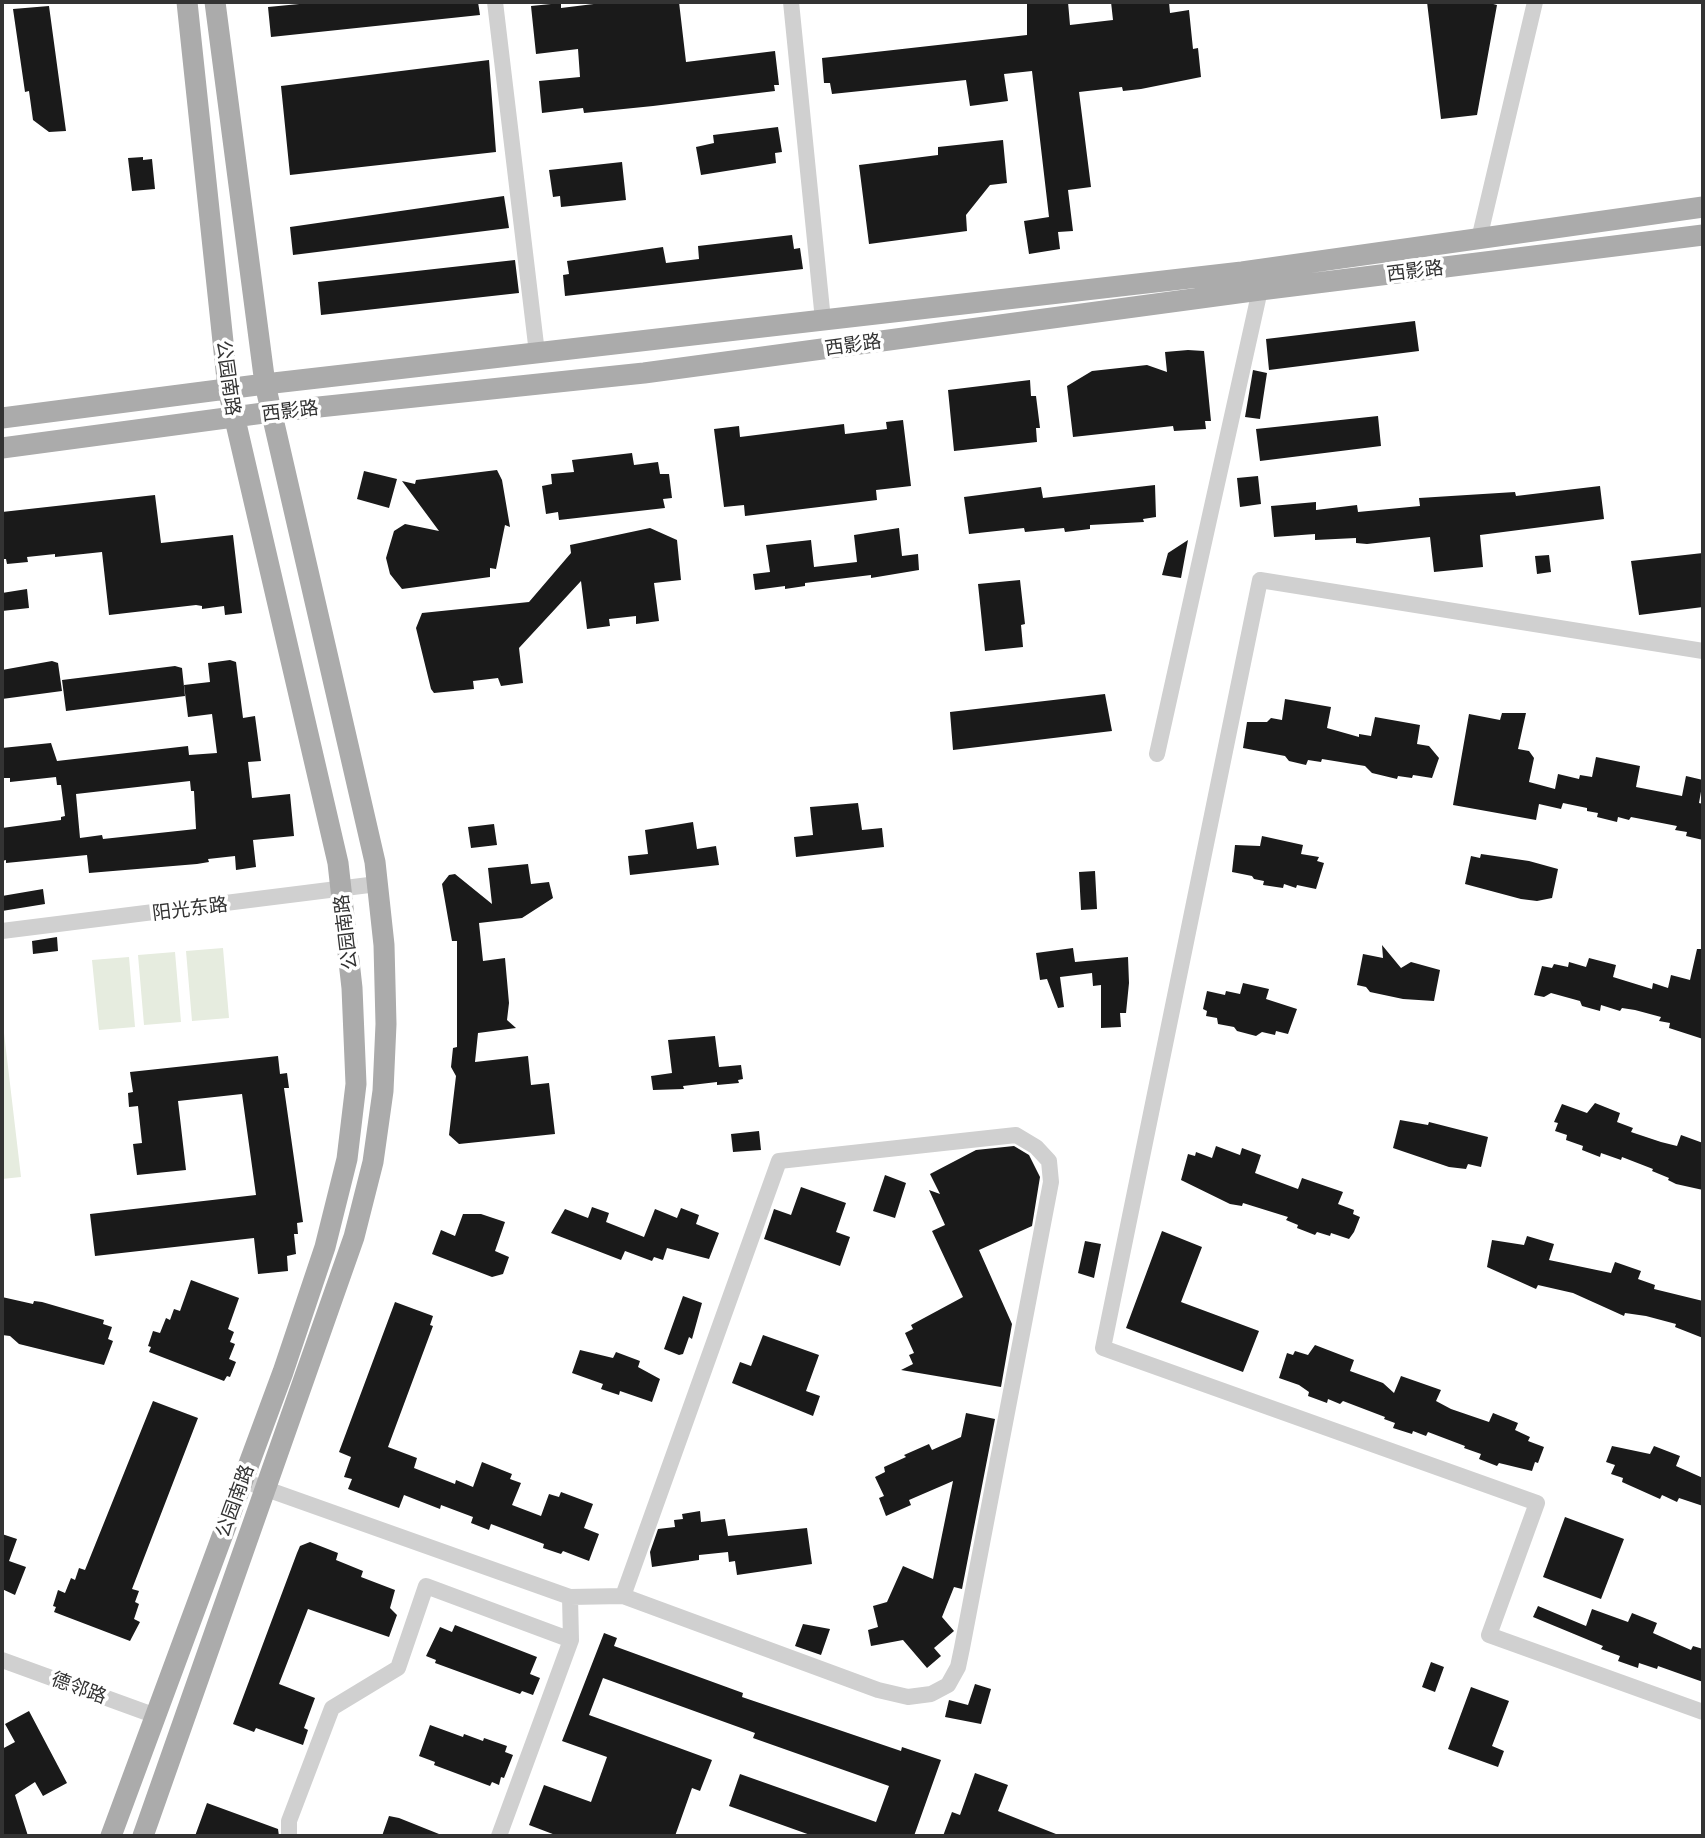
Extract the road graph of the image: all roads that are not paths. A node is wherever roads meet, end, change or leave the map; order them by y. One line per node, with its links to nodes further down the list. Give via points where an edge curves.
1 (187, 2): 13 (main road, 公园南路)
2 (215, 2): 12 (main road, 公园南路)
3 (495, 2): 11 (street)
4 (791, 2): 10 (street)
5 (1535, 2): 8 (street)
6 (1703, 207): 8 (main road, 西影路)
7 (1703, 235): 9 (main road, 西影路)
8 (1479, 239): 10 (main road, 西影路, via 1242,272)
9 (1260, 290): 14 (main road, 西影路, via 657,371); 19 (street)
10 (823, 320): 11 (main road, 西影路)
11 (537, 353): 12 (main road, 西影路)
12 (265, 384): 13 (main road, 西影路); 14 (main road, 公园南路)
13 (228, 389): 15 (main road, 西影路); 16 (main road, 公园南路)
14 (271, 412): 16 (main road, 西影路); 20 (main road, 公园南路, via 368,825)
15 (2, 418)
16 (233, 419): 17 (main road, 西影路); 21 (main road, 公园南路)
17 (2, 448)
18 (1703, 651): 29 (street, via 1260,580 1103,1348 1537,1503 1489,1635)
19 (1157, 754)
20 (377, 884): 21 (street, 阳光东路); 24 (main road, 公园南路, via 386,1024 373,1163 342,1273)
21 (341, 890): 22 (street, 阳光东路); 23 (main road, 公园南路, via 356,1084 347,1159 325,1247)
22 (2, 932)
23 (243, 1481): 24 (street); 30 (main road, 公园南路)
24 (265, 1488): 26 (street); 32 (main road, 公园南路)
25 (623, 1596): 25 (street, via 878,1690 908,1697 931,1694 948,1685 958,1667 1051,1182 1049,1161 1036,1147 1016,1135 779,1161); 26 (street)
26 (570, 1597): 27 (street)
27 (571, 1640): 33 (street, via 426,1586 398,1668 332,1708 289,1821); 34 (street)
28 (2, 1660): 30 (street, 德邻路)
29 (1703, 1712)
30 (156, 1716): 31 (main road, 公园南路)
31 (111, 1836)
32 (143, 1836)
33 (289, 1836)
34 (499, 1836)

